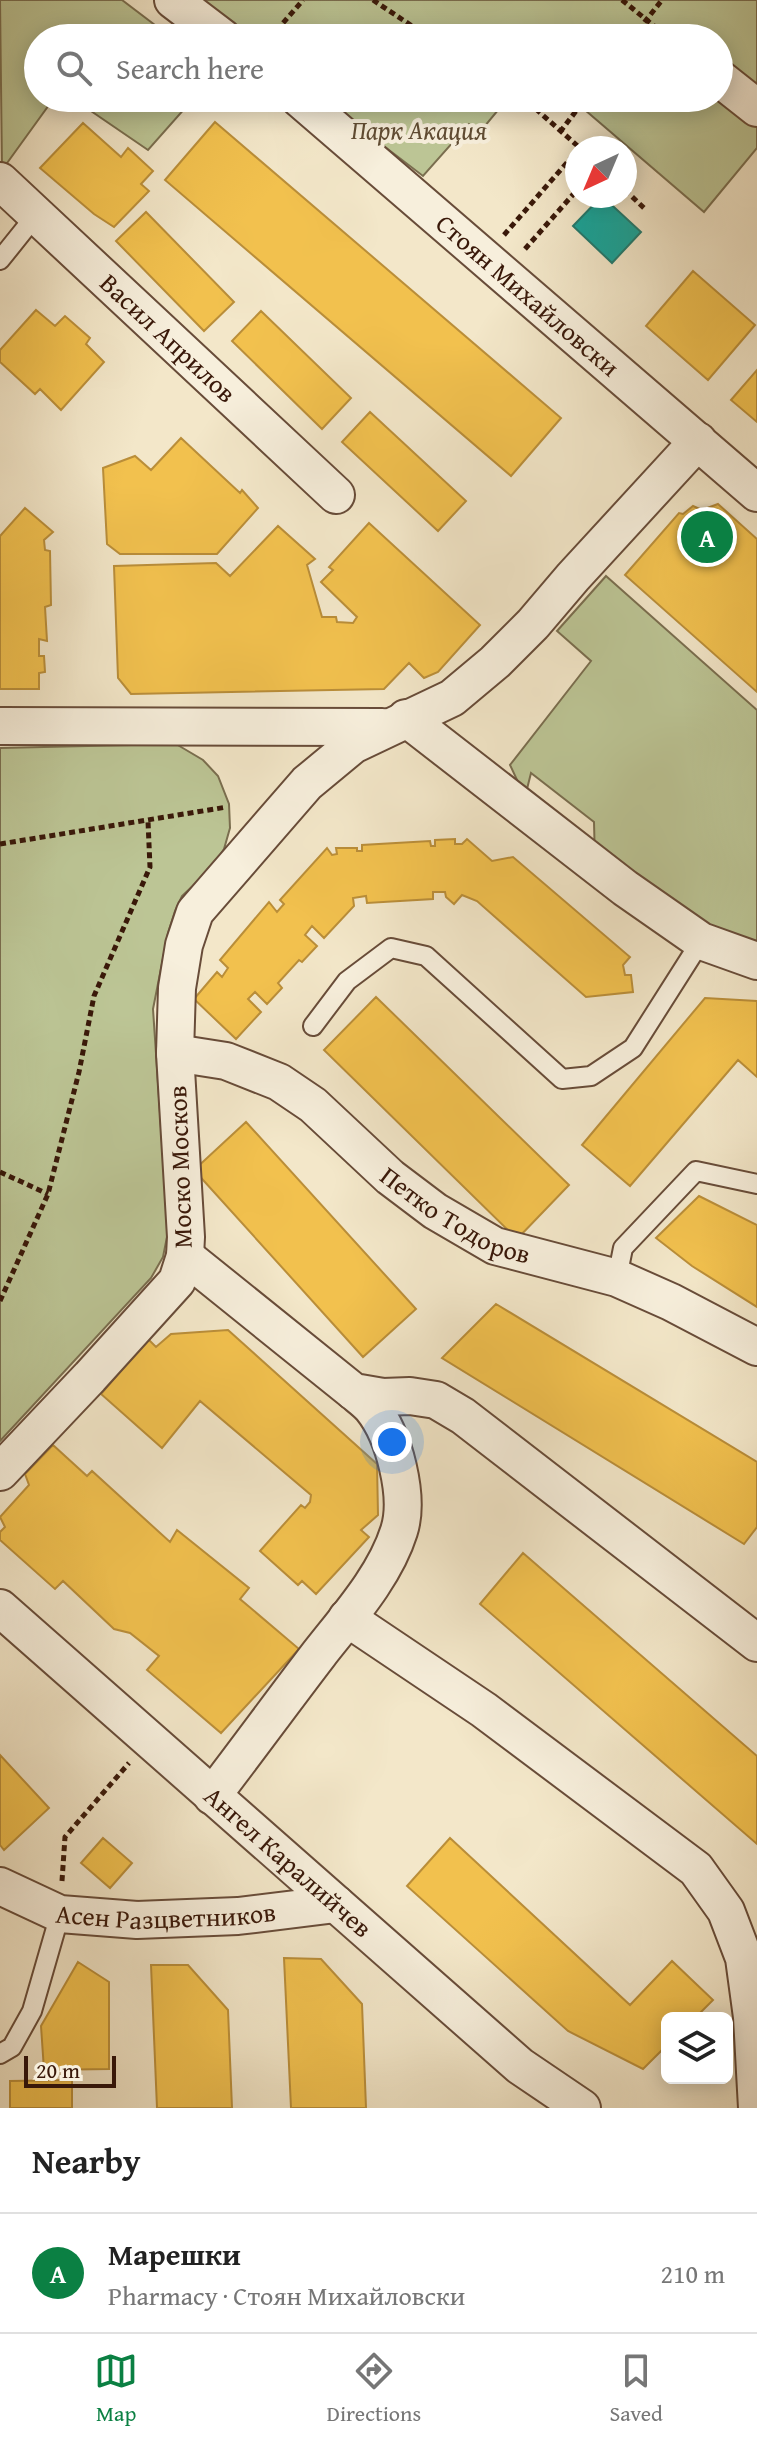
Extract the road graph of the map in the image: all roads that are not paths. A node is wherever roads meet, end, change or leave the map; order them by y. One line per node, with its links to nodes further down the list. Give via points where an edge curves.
1 (173, 0): 2 (street)
2 (205, 24)
3 (733, 89): 4 (street)
4 (757, 108)
5 (315, 112): 9 (street, Стоян Михайловски)
6 (0, 181): 7 (street, Васил Априлов)
7 (36, 215): 8 (lane); 11 (street, Васил Априлов)
8 (0, 260)
9 (698, 441): 10 (street, Стоян Михайловски); 12 (street, Моско Москов, via 495,662 452,698)
10 (757, 493)
11 (336, 495)
12 (396, 723): 13 (street); 14 (street); 17 (street, Моско Москов, via 353,745 307,783 195,912 177,988)
13 (0, 726)
14 (701, 941): 15 (street); 16 (lane, via 633,1048 591,1076 562,1079 426,956 391,948 347,981)
15 (757, 961)
16 (313, 1026)
17 (175, 1053): 19 (street, Моско Москов); 20 (street, Петко Тодоров, via 226,1061 279,1082 313,1105 390,1177 495,1246)
18 (757, 1184): 20 (lane, via 696,1171 623,1248)
19 (185, 1256): 22 (street); 23 (street, Моско Москов, via 177,1281)
20 (617, 1278): 21 (street, Петко Тодоров)
21 (757, 1347)
22 (354, 1392): 25 (street, via 384,1426 397,1459 402,1497 400,1528 386,1562); 26 (street, via 436,1400 463,1416)
23 (0, 1472)
24 (0, 1608): 27 (street, Ангел Каралийчев)
25 (347, 1618): 27 (street); 33 (street, via 484,1710 696,1869 726,1911 744,1958)
26 (757, 1643)
27 (212, 1796): 29 (street, Ангел Каралийчев)
28 (0, 1886): 30 (street, Асен Разцветников)
29 (336, 1904): 30 (street, Асен Разцветников, via 238,1916 137,1920); 32 (street, Ангел Каралийчев, via 520,2066)
30 (60, 1914): 31 (lane, via 32,2011 12,2047)
31 (0, 2054)
32 (582, 2108)
33 (757, 2108)

